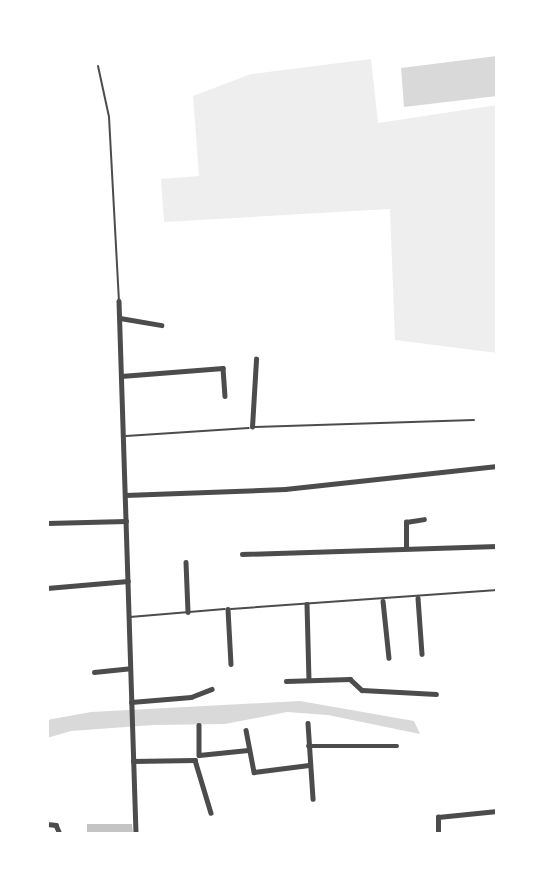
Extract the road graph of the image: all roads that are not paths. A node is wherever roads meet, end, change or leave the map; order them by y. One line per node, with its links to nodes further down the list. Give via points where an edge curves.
1 (98, 66): 2 (lane, via 109,117)
2 (119, 302): 3 (street)
3 (120, 318): 4 (street); 6 (street)
4 (161, 325)
5 (256, 359): 9 (street)
6 (121, 376): 7 (street, via 223,368); 10 (street)
7 (225, 396)
8 (474, 420): 9 (lane)
9 (252, 427): 10 (lane)
10 (123, 436): 12 (street)
11 (497, 466): 12 (street, via 285,488)
12 (125, 495): 14 (street)
13 (424, 519): 17 (street, via 406,522)
14 (126, 521): 15 (street); 20 (street)
15 (47, 523)
16 (497, 546): 17 (street)
17 (406, 547): 18 (street)
18 (242, 554)
19 (186, 562): 27 (street)
20 (128, 580): 21 (street); 28 (street)
21 (47, 588)
22 (497, 590): 23 (lane)
23 (418, 598): 24 (lane); 29 (street)
24 (383, 601): 25 (lane); 30 (street)
25 (307, 604): 26 (lane); 34 (street)
26 (229, 609): 27 (lane); 31 (street)
27 (188, 612): 28 (lane)
28 (129, 617): 32 (street)
29 (422, 654)
30 (389, 658)
31 (231, 664)
32 (130, 668): 33 (street); 38 (street)
33 (94, 671)
34 (309, 680): 35 (street); 37 (street, via 350,679 362,690)
35 (286, 681)
36 (212, 689): 38 (street, via 191,697)
37 (436, 694)
38 (131, 704): 45 (street)
39 (308, 723): 42 (street)
40 (199, 725): 44 (street, via 200,755)
41 (246, 730): 44 (street)
42 (308, 746): 43 (street); 46 (street)
43 (397, 746)
44 (248, 750): 46 (street, via 254,772)
45 (133, 761): 49 (street, via 195,761); 52 (street)
46 (309, 765): 47 (street)
47 (313, 799)
48 (497, 811): 53 (street, via 439,817)
49 (211, 813)
50 (47, 824): 51 (street, via 56,825)
51 (60, 834)
52 (136, 834)
53 (438, 834)

